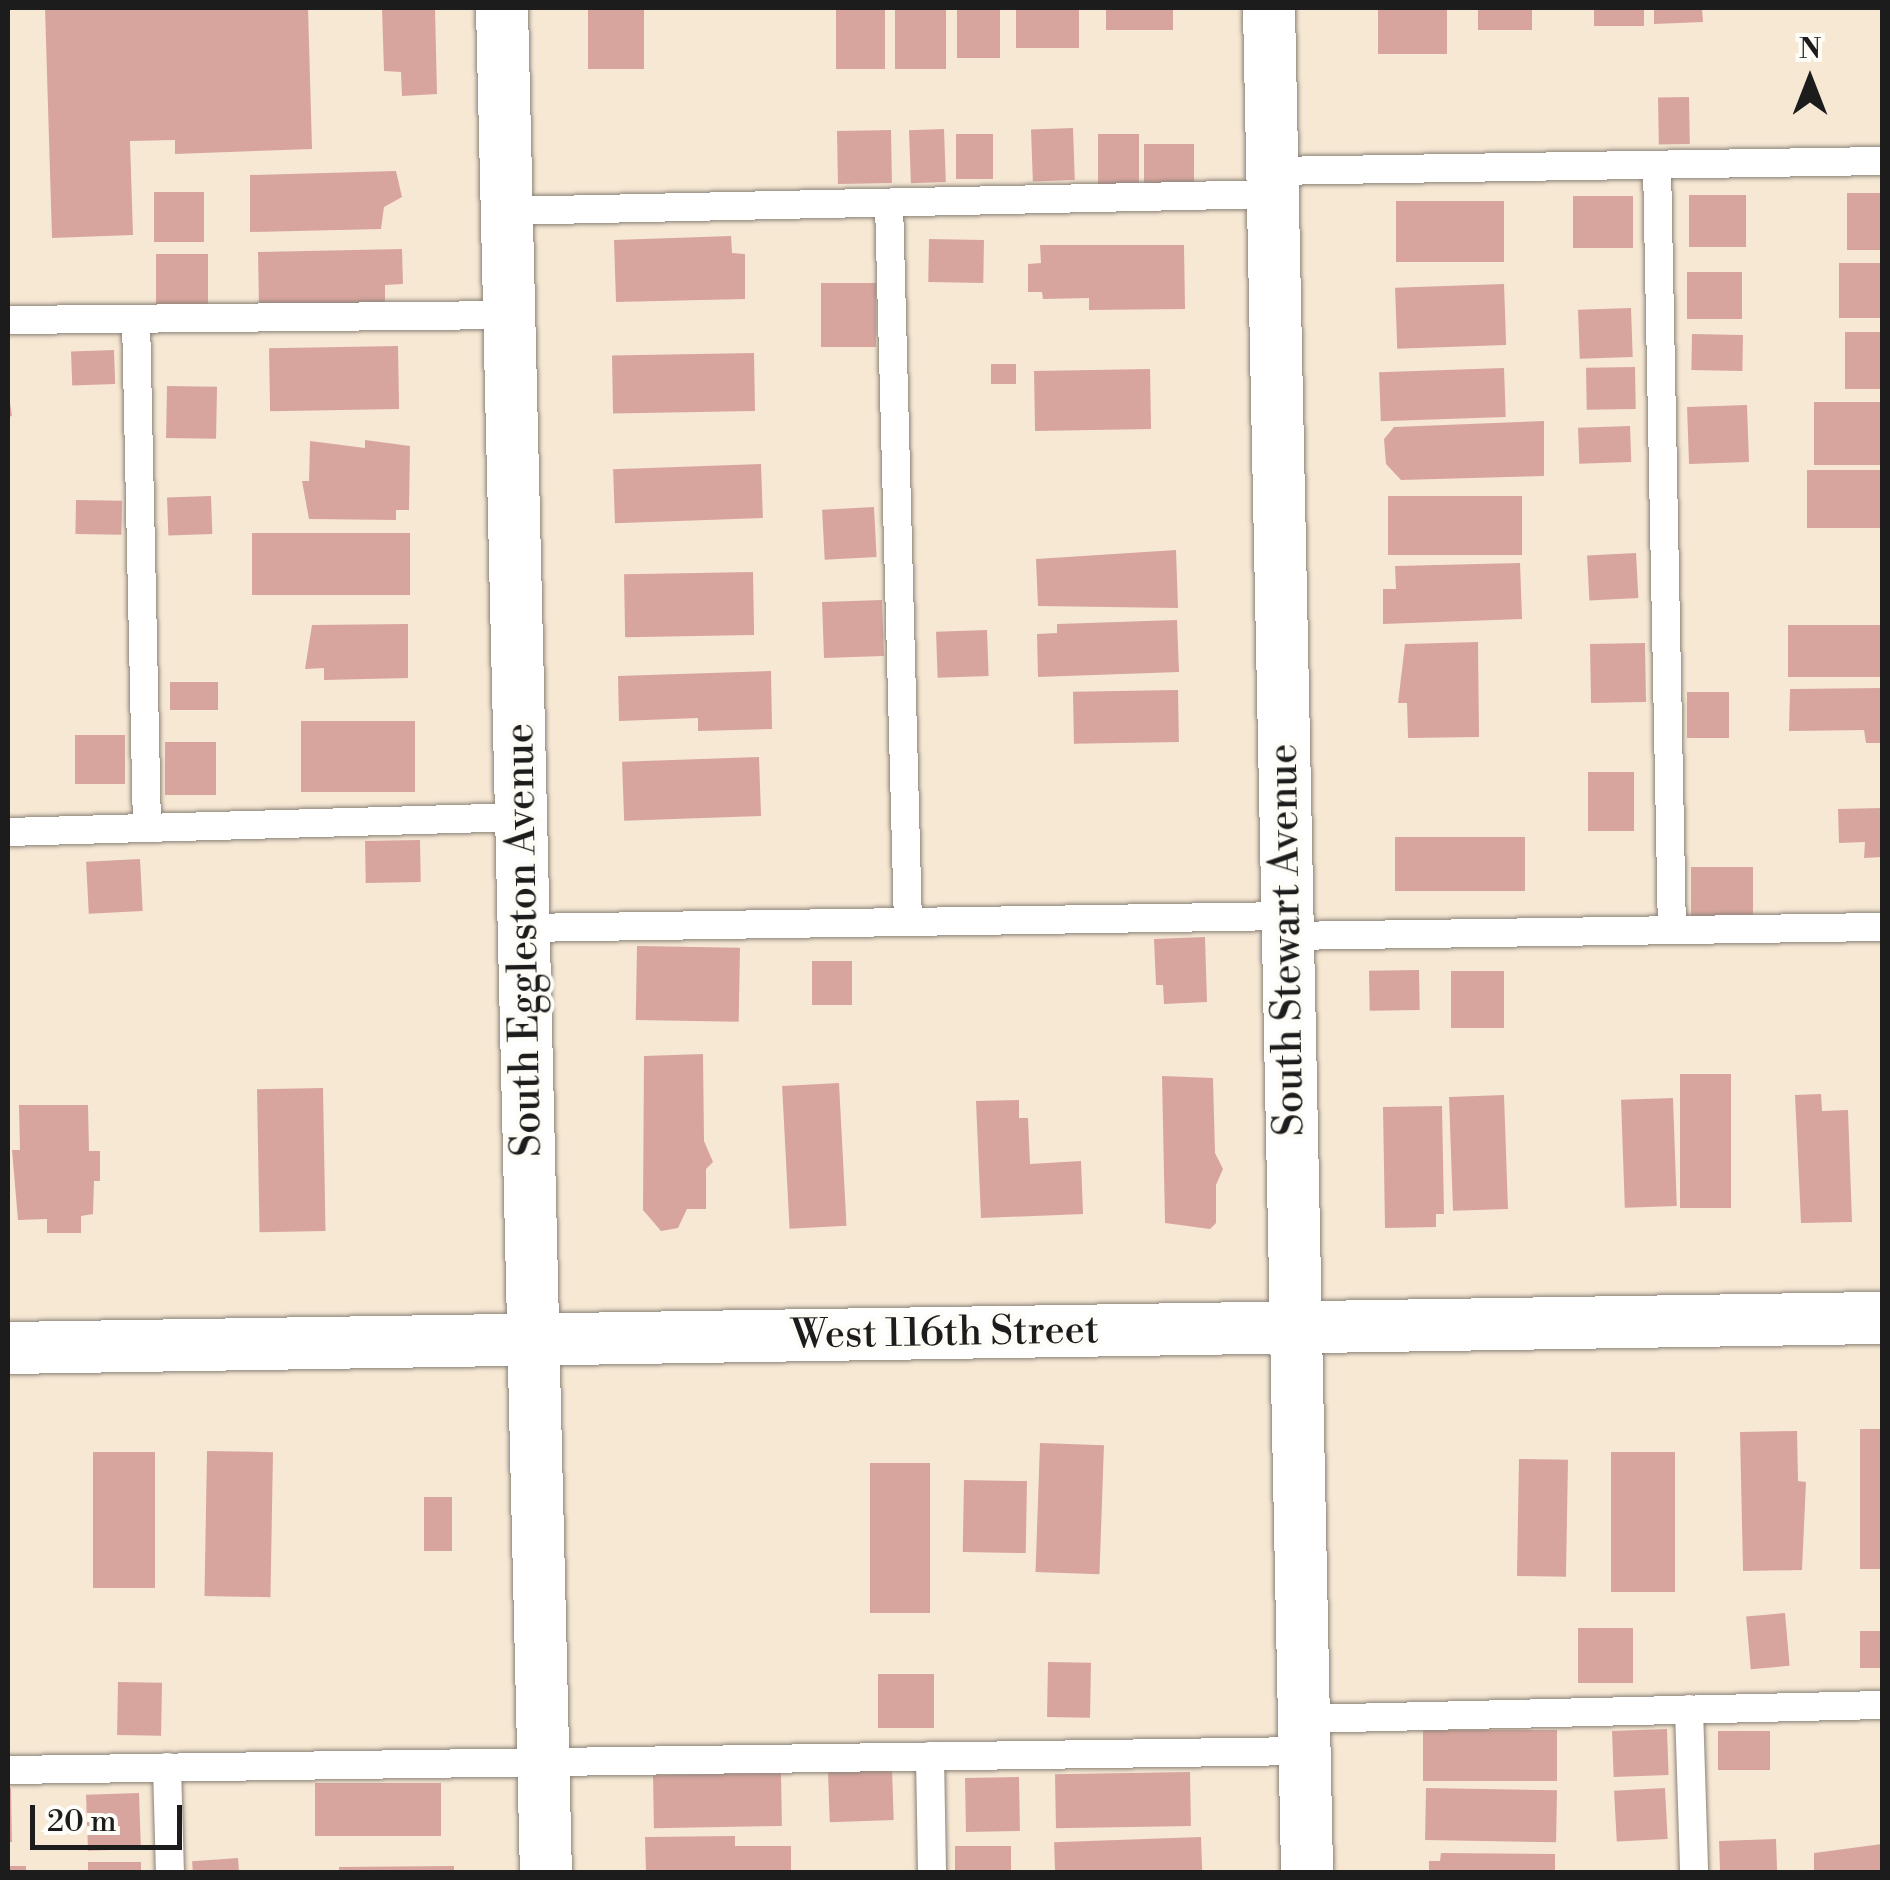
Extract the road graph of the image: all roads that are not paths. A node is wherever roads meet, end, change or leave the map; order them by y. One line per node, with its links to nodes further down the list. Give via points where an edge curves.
1 (502, 8): 7 (street, South Eggleston Avenue)
2 (1269, 8): 5 (street, South Stewart Avenue)
3 (1882, 162): 4 (lane)
4 (1657, 164): 5 (lane); 18 (lane)
5 (1272, 182): 6 (lane); 15 (street, South Stewart Avenue)
6 (889, 202): 7 (lane); 14 (lane)
7 (507, 211): 8 (street, South Eggleston Avenue)
8 (509, 314): 9 (lane); 11 (street, South Eggleston Avenue)
9 (136, 319): 10 (lane); 12 (lane)
10 (8, 320)
11 (521, 816): 12 (lane); 17 (street, South Eggleston Avenue)
12 (147, 828): 13 (lane)
13 (8, 832)
14 (908, 922): 15 (lane); 17 (lane)
15 (1286, 926): 18 (lane); 20 (street, South Stewart Avenue)
16 (1882, 927): 18 (lane)
17 (524, 928): 21 (street, South Eggleston Avenue)
18 (1672, 930)
19 (1882, 1318): 20 (street, West 116th Street)
20 (1294, 1328): 21 (street, West 116th Street); 25 (street, South Stewart Avenue)
21 (533, 1340): 22 (street, West 116th Street); 27 (street, South Eggleston Avenue)
22 (8, 1348)
23 (1882, 1704): 24 (lane)
24 (1689, 1709): 25 (lane); 34 (lane)
25 (1304, 1736): 26 (lane); 33 (street, South Stewart Avenue)
26 (930, 1756): 27 (lane); 32 (lane)
27 (544, 1762): 28 (lane); 31 (street, South Eggleston Avenue)
28 (167, 1768): 29 (lane); 30 (lane)
29 (8, 1770)
30 (170, 1872)
31 (546, 1872)
32 (932, 1872)
33 (1307, 1872)
34 (1694, 1872)

